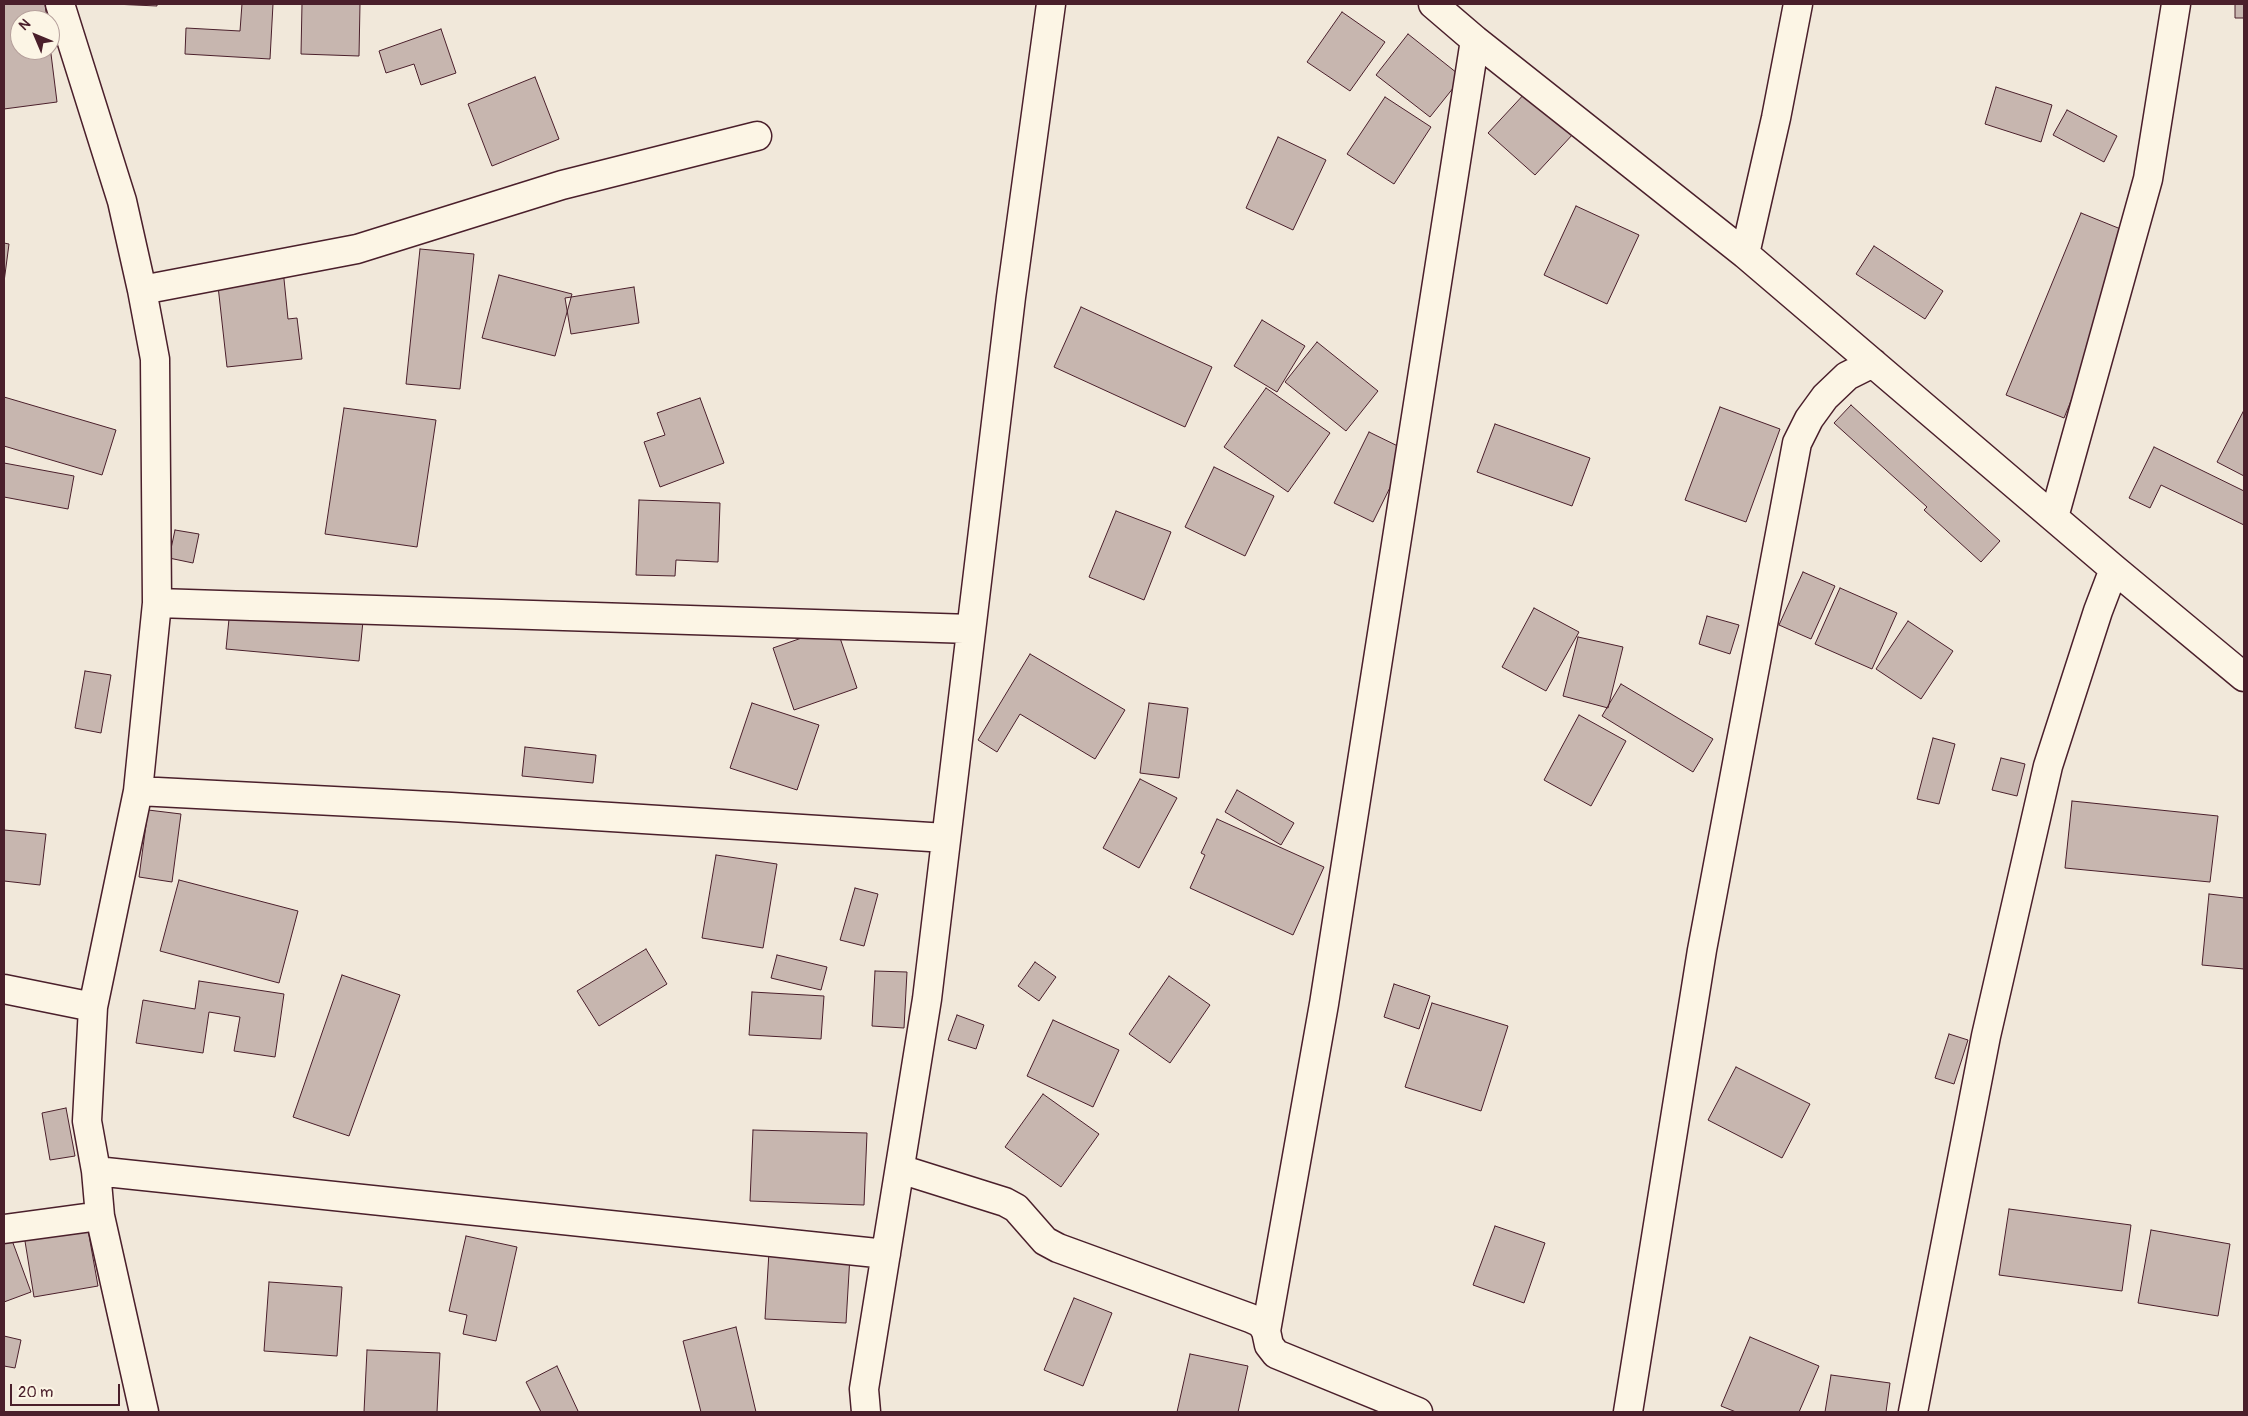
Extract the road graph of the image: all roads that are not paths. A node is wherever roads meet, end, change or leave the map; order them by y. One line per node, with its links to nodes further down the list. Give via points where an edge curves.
1 (60, 4): 9 (street, via 122,202)
2 (1051, 4): 14 (street, via 1012,288)
3 (1433, 4): 6 (street)
4 (1798, 4): 8 (street)
5 (2176, 4): 11 (street, via 2148,180)
6 (1475, 40): 8 (street); 25 (street, via 1324,1004)
7 (758, 136): 9 (street, via 562,185 357,249)
8 (1745, 254): 10 (street)
9 (142, 290): 13 (street, via 155,359)
10 (1873, 363): 11 (street); 29 (street, via 1846,376 1825,396 1797,443 1702,950)
11 (2054, 517): 12 (street)
12 (2114, 569): 15 (street); 30 (street, via 2048,766 1986,1036)
13 (156, 603): 14 (street); 16 (street)
14 (971, 629): 17 (street)
15 (2244, 677)
16 (138, 792): 17 (street, via 451,807); 19 (street)
17 (946, 838): 20 (street, via 927,999)
18 (4, 989): 19 (street)
19 (93, 1007): 21 (street, via 87,1121)
20 (900, 1169): 24 (street); 25 (street, via 1005,1202 1016,1208 1046,1241 1058,1248 1250,1318 1261,1323)
21 (96, 1171): 22 (street); 24 (street)
22 (100, 1216): 23 (street); 26 (street)
23 (4, 1229)
24 (886, 1254): 27 (street, via 864,1389)
25 (1266, 1331): 28 (street, via 1269,1345 1276,1354)
26 (144, 1412)
27 (866, 1412)
28 (1418, 1412)
29 (1628, 1412)
30 (1913, 1412)

